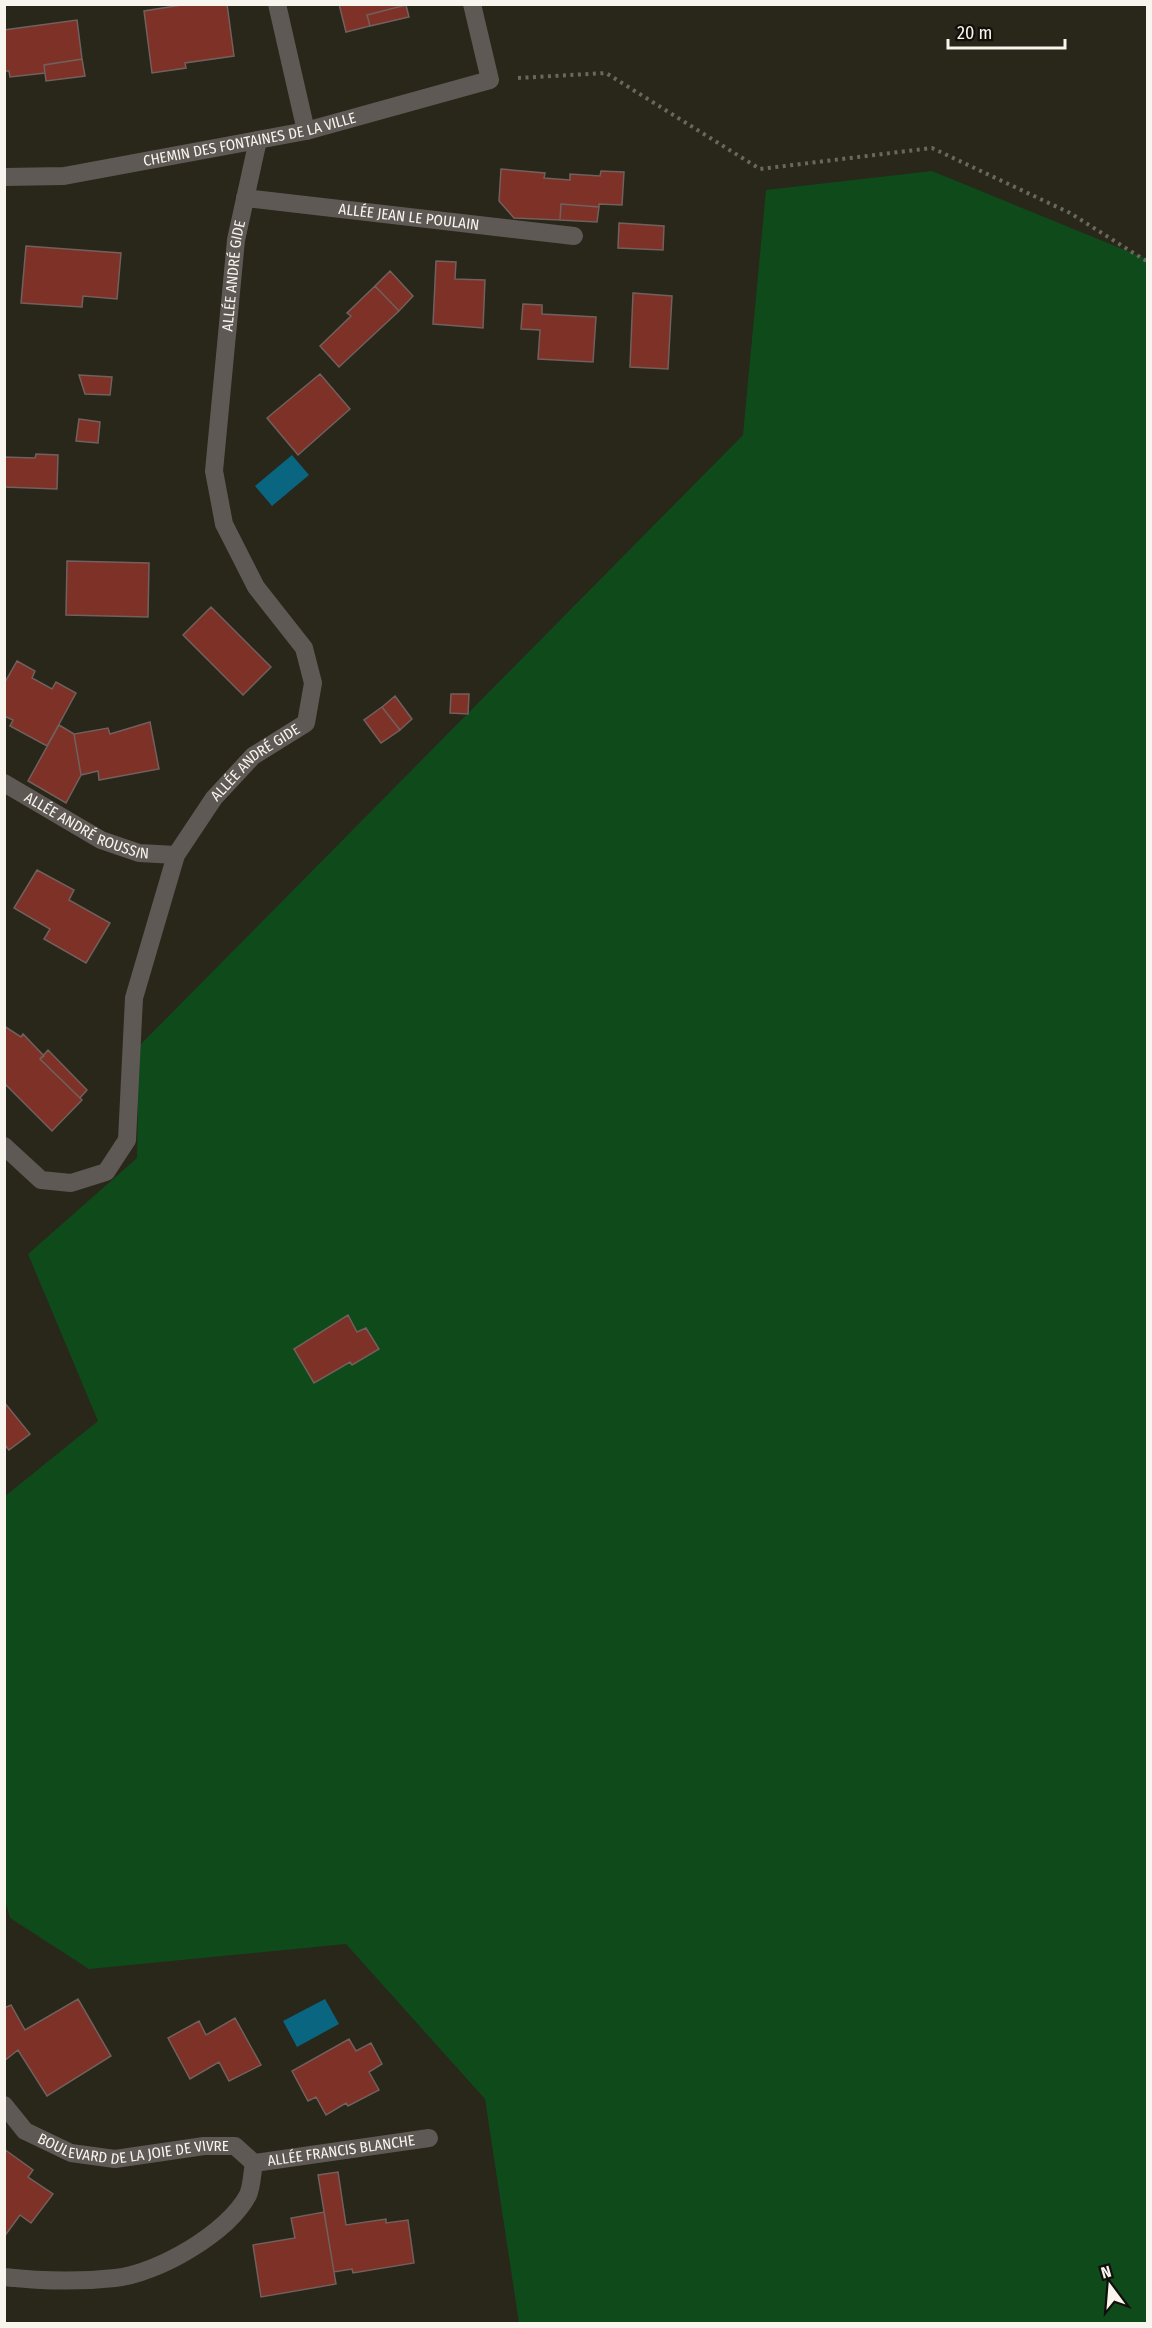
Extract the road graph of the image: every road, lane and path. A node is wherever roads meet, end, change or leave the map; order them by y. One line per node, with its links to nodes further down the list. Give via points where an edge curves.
1 (277, 4): 4 (street)
2 (472, 4): 3 (street)
3 (490, 80): 4 (street, CHEMIN DES FONTAINES DE LA VILLE); 9 (path, via 606,73 760,169 932,148 1070,213)
4 (306, 131): 5 (street, CHEMIN DES FONTAINES DE LA VILLE)
5 (258, 140): 6 (street, CHEMIN DES FONTAINES DE LA VILLE, via 63,176); 7 (street, ALLÉE ANDRÉ GIDE)
6 (4, 177)
7 (245, 198): 8 (street, ALLÉE JEAN LE POULAIN); 11 (street, ALLÉE ANDRÉ GIDE, via 236,240 214,471 224,524 256,587 304,648 313,683 306,723 253,756 214,798)
8 (574, 236)
9 (1148, 262)
10 (4, 783): 11 (street, ALLÉE ANDRÉ ROUSSIN, via 101,840 139,853)
11 (176, 855): 12 (street, ALLÉE ANDRÉ GIDE, via 134,998 127,1140 106,1172 71,1183 41,1180)
12 (4, 1146)
13 (4, 2105): 15 (street, BOULEVARD DE LA JOIE DE VIVRE, via 25,2131 71,2153 115,2159 204,2146 235,2146)
14 (429, 2138): 15 (street, ALLÉE FRANCIS BLANCHE)
15 (254, 2163): 16 (street, via 249,2194 228,2220 162,2264 117,2278)
16 (4, 2277)

